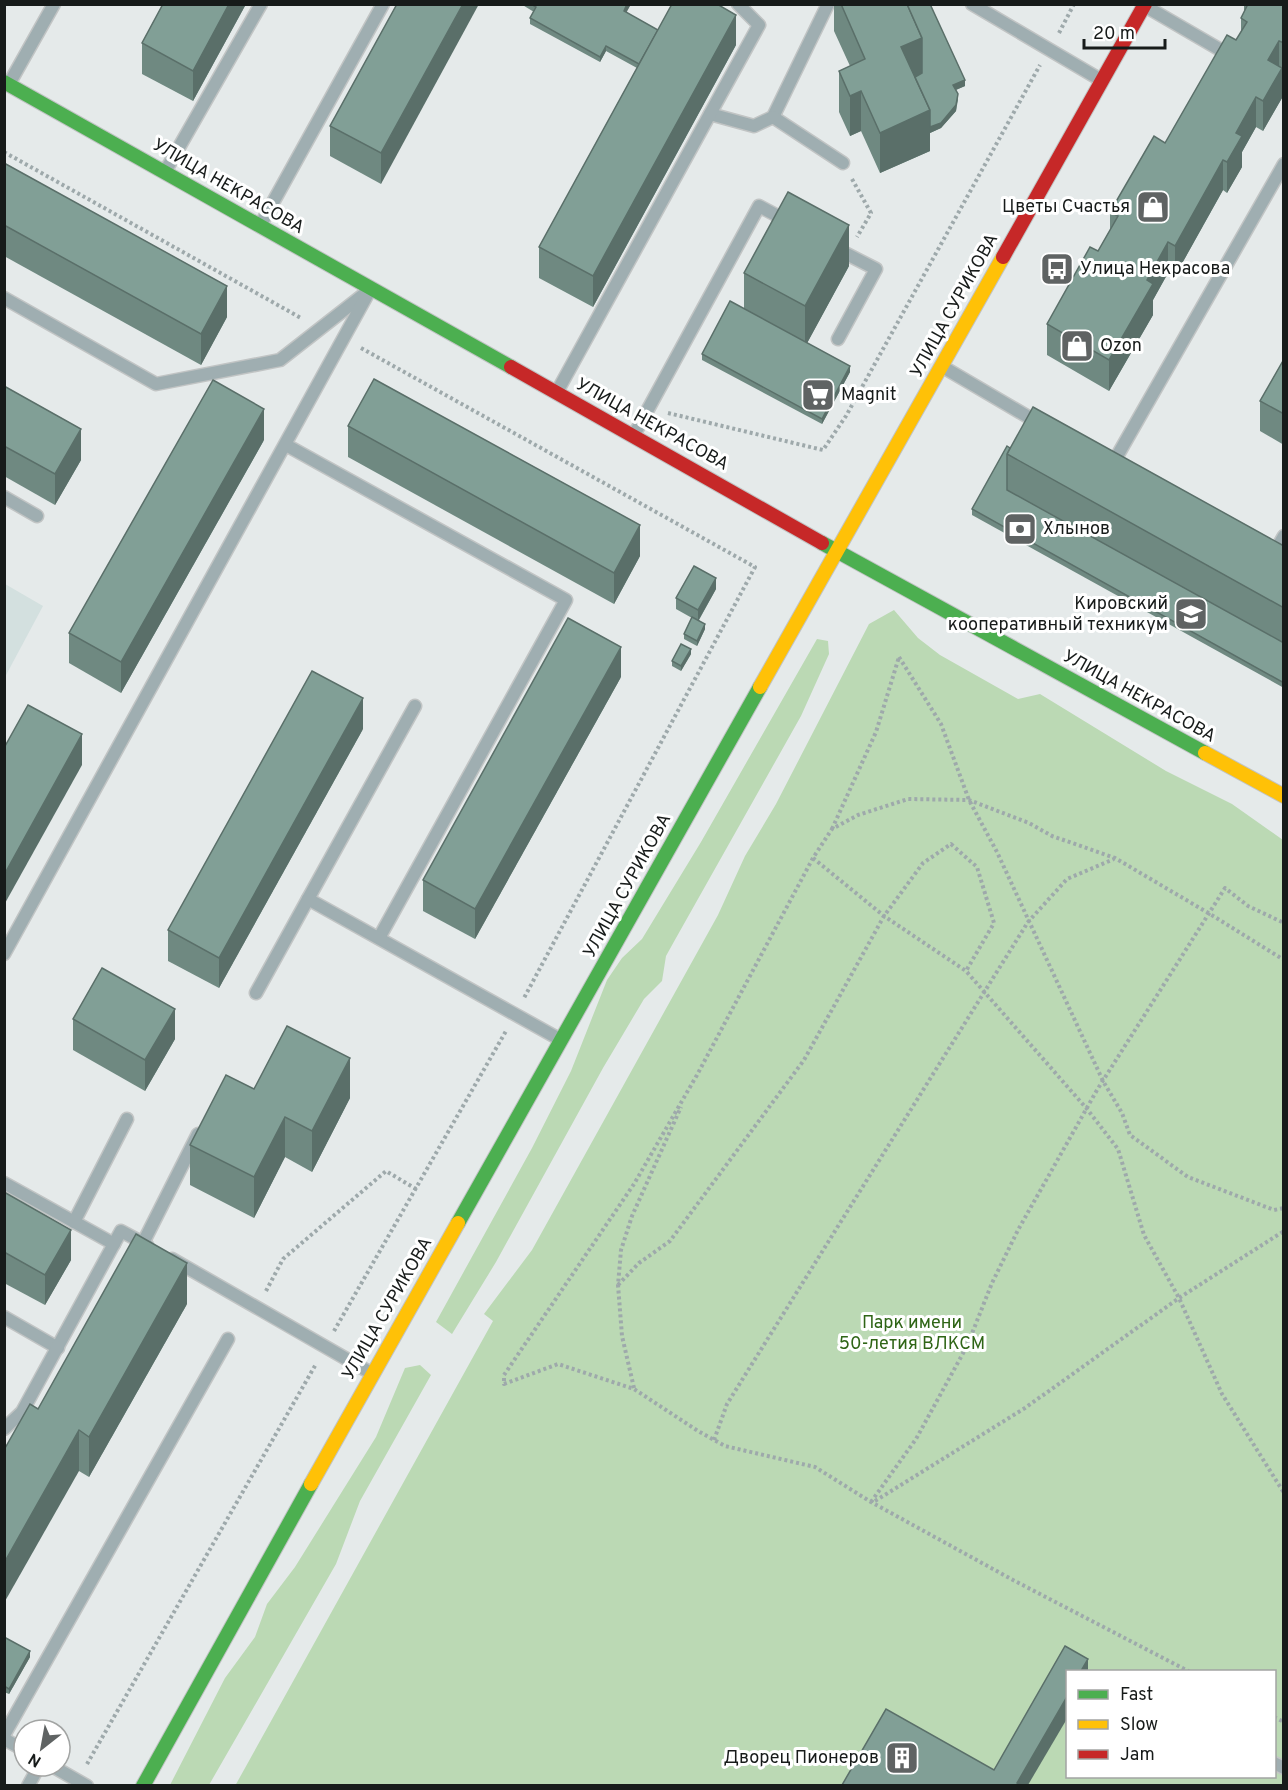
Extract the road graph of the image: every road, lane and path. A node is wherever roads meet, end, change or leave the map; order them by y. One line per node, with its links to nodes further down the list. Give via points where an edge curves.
1 (54, 4): 12 (lane)
2 (261, 4): 18 (lane)
3 (383, 4): 19 (lane)
4 (738, 4): 13 (lane, via 759,25)
5 (828, 4): 14 (lane)
6 (972, 4): 9 (lane)
7 (1074, 4): 9 (path)
8 (1144, 5): 10 (lane); 11 (street, УЛИЦА СУРИКОВА)
9 (1049, 50): 11 (lane); 30 (path, via 846,416 823,450)
10 (1243, 63)
11 (1102, 80): 28 (street, УЛИЦА СУРИКОВА)
12 (7, 83): 18 (street, УЛИЦА НЕКРАСОВА)
13 (710, 114): 14 (lane, via 754,126); 29 (lane)
14 (773, 117): 16 (lane)
15 (4, 152): 25 (path, via 299,318)
16 (843, 163): 21 (path, via 871,213)
17 (1284, 164): 34 (lane)
18 (165, 171): 19 (street, УЛИЦА НЕКРАСОВА)
19 (260, 225): 23 (street, УЛИЦА НЕКРАСОВА)
20 (798, 227): 30 (lane, via 759,206)
21 (855, 241)
22 (827, 243): 27 (lane, via 876,269)
23 (371, 290): 25 (lane); 26 (lane); 29 (street, УЛИЦА НЕКРАСОВА)
24 (4, 298): 25 (lane, via 156,384 280,360)
25 (324, 326)
26 (345, 337): 33 (lane); 57 (path, via 755,567)
27 (838, 339)
28 (941, 366): 31 (lane); 38 (street, УЛИЦА СУРИКОВА)
29 (556, 392): 32 (street, УЛИЦА НЕКРАСОВА)
30 (649, 408): 32 (lane)
31 (1053, 431)
32 (634, 435): 38 (street, УЛИЦА НЕКРАСОВА)
33 (286, 445): 51 (lane, via 566,600); 52 (lane)
34 (1112, 465)
35 (4, 497): 36 (lane)
36 (37, 516)
37 (1284, 536): 39 (lane)
38 (837, 552): 41 (street, УЛИЦА НЕКРАСОВА); 58 (street, УЛИЦА СУРИКОВА)
39 (1273, 555)
40 (415, 705): 46 (lane)
41 (1284, 796)
42 (969, 800): 43 (path, via 908,799 858,814); 43 (path, via 942,724 898,657 876,732); 45 (path); 49 (path)
43 (832, 829): 44 (path)
44 (813, 858): 48 (path); 60 (path)
45 (1115, 858): 47 (path); 49 (path, via 1067,879)
46 (308, 899): 51 (lane); 56 (lane)
47 (1210, 914): 50 (path, via 1225,888 1248,906); 53 (path); 59 (path)
48 (884, 916): 54 (path); 54 (path, via 923,863 951,844 977,867 994,923); 71 (path, via 804,1060 670,1241 639,1263)
49 (1028, 922): 55 (path); 59 (path)
50 (1284, 923)
51 (379, 938): 57 (lane)
52 (4, 954)
53 (1284, 960)
54 (966, 971): 55 (path)
55 (984, 992): 61 (path); 81 (path, via 726,1404)
56 (256, 993)
57 (516, 1014): 58 (lane); 65 (path)
58 (562, 1040): 78 (street, УЛИЦА СУРИКОВА)
59 (1103, 1081): 61 (path); 66 (path, via 1130,1135 1188,1177 1274,1210)
60 (689, 1087): 71 (path, via 632,1216 621,1250); 79 (path, via 634,1184 504,1375 504,1384 558,1364)
61 (1087, 1109): 72 (path, via 1118,1149 1144,1235); 83 (path, via 1018,1230 967,1346 916,1439)
62 (127, 1119): 67 (lane)
63 (205, 1119): 70 (lane)
64 (4, 1183): 67 (lane)
65 (416, 1189): 73 (path, via 386,1171 283,1259); 76 (path)
66 (1284, 1208)
67 (74, 1222): 69 (lane)
68 (1284, 1231): 72 (path)
69 (114, 1244): 70 (lane, via 121,1231); 77 (lane)
70 (154, 1249): 73 (lane)
71 (618, 1285): 79 (path, via 622,1336)
72 (1179, 1298): 82 (path, via 1222,1394); 83 (path, via 1024,1408)
73 (257, 1308): 76 (lane)
74 (4, 1317): 77 (lane)
75 (228, 1339): 85 (lane)
76 (326, 1347): 78 (lane); 86 (path)
77 (58, 1348): 80 (lane, via 22,1412)
78 (372, 1373): 87 (street, УЛИЦА СУРИКОВА)
79 (634, 1389): 81 (path)
80 (4, 1429)
81 (714, 1440): 83 (path, via 815,1467)
82 (1284, 1493)
83 (871, 1503): 84 (path)
84 (1188, 1670)
85 (4, 1737)
86 (83, 1783)
87 (143, 1785)

